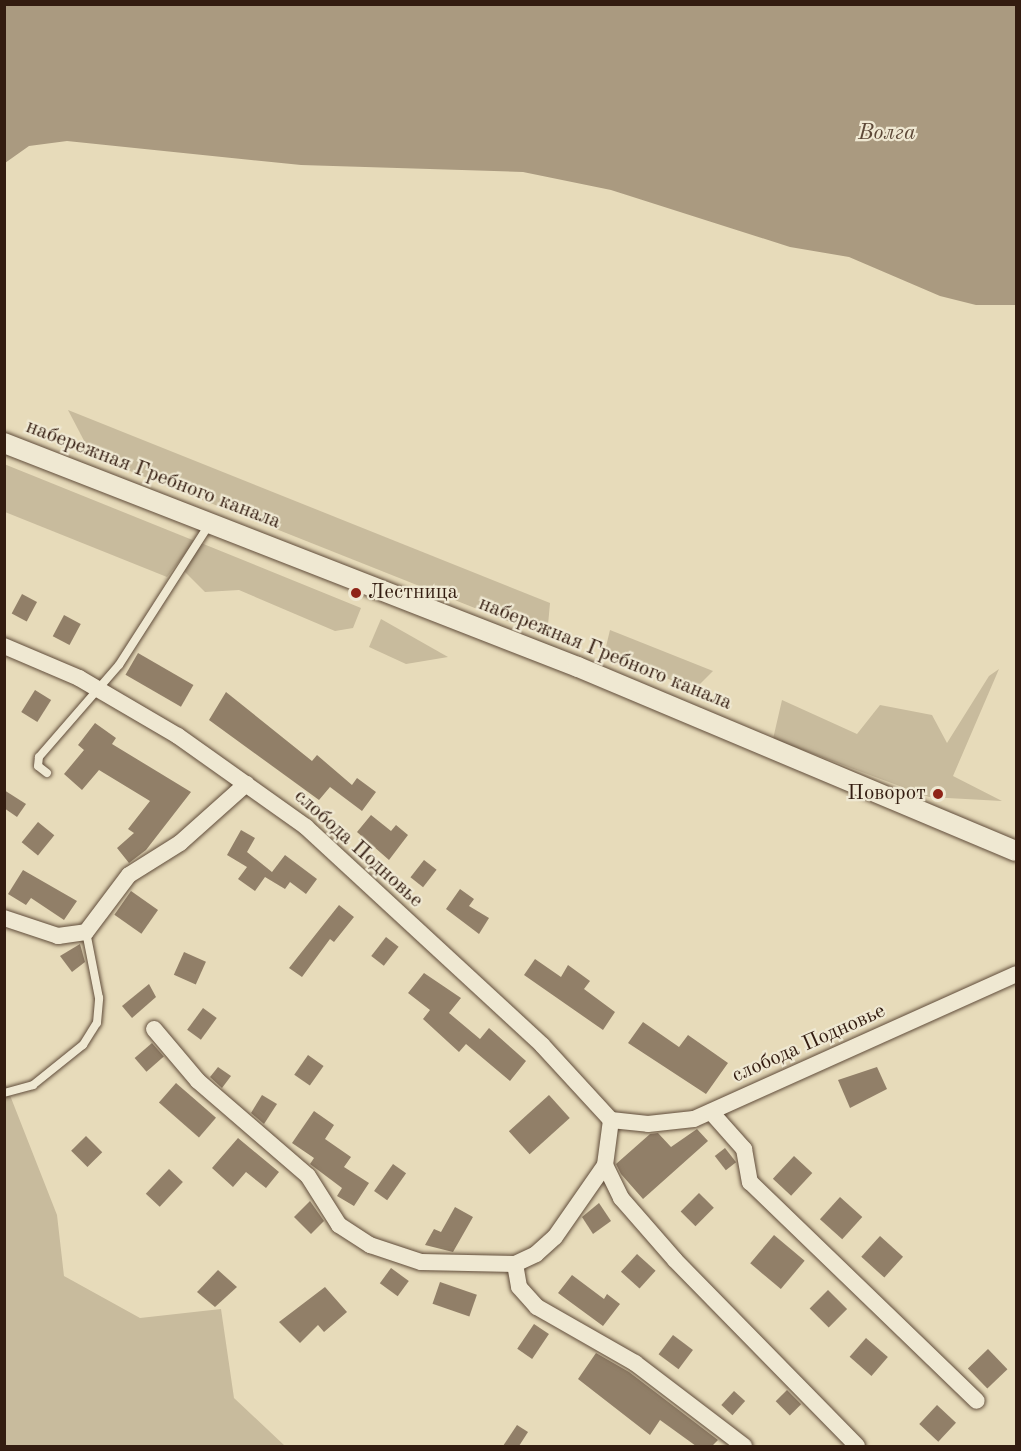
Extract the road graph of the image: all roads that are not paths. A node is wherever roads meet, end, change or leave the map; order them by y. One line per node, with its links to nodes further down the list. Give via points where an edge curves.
1 (4, 443): 2 (street, набережная Гребного канала)
2 (210, 523): 4 (lane); 7 (street, набережная Гребного канала, via 578,668)
3 (4, 646): 4 (street, слобода Подновье)
4 (99, 690): 5 (lane, via 39,757 38,766); 6 (street, слобода Подновье)
5 (47, 773)
6 (246, 784): 9 (street, via 180,843 129,875); 14 (street, слобода Подновье, via 306,827 542,1045)
7 (1017, 851)
8 (4, 918): 9 (street, via 58,936)
9 (86, 932): 12 (lane, via 99,998 97,1023 83,1045 33,1084)
10 (1017, 974): 13 (street, слобода Подновье)
11 (154, 1029): 16 (street, via 198,1081 308,1176 339,1225 421,1262)
12 (4, 1093)
13 (711, 1112): 14 (street, слобода Подновье, via 694,1119 648,1124); 17 (street, via 744,1149 750,1182)
14 (611, 1120): 15 (street)
15 (605, 1165): 16 (street, via 555,1237); 19 (street, via 621,1197 675,1260)
16 (515, 1264): 18 (street, via 519,1287 537,1307 635,1363)
17 (977, 1401)
18 (744, 1446)
19 (857, 1446)

